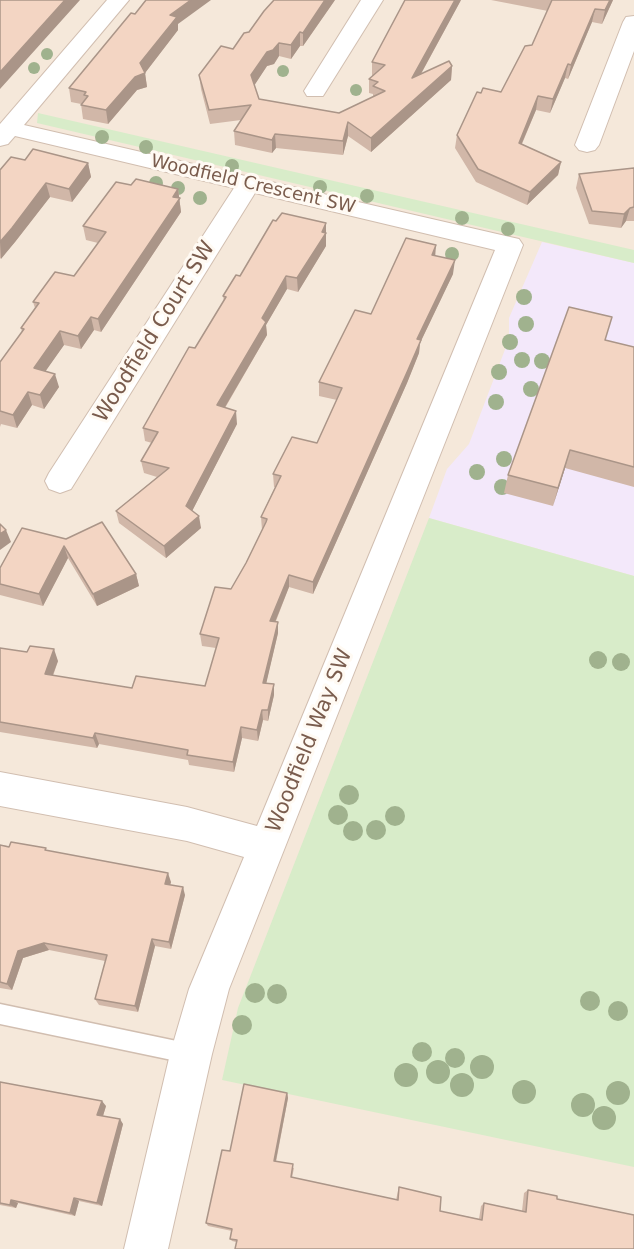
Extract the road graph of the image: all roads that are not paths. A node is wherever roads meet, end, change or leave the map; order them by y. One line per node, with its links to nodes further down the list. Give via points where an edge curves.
1 (118, 0): 5 (street)
2 (372, 0): 4 (street)
3 (634, 22): 6 (street)
4 (315, 91)
5 (5, 134): 7 (street, Woodfield Crescent SW)
6 (587, 145)
7 (249, 184): 8 (street, Woodfield Crescent SW); 9 (street, Woodfield Court SW)
8 (510, 245): 11 (street, Woodfield Way SW)
9 (60, 481)
10 (0, 789): 11 (street, via 187,824)
11 (267, 846): 13 (street, Woodfield Way SW, via 209,989)
12 (0, 1014): 13 (lane)
13 (191, 1054): 14 (street, Woodfield Way SW)
14 (146, 1249)

